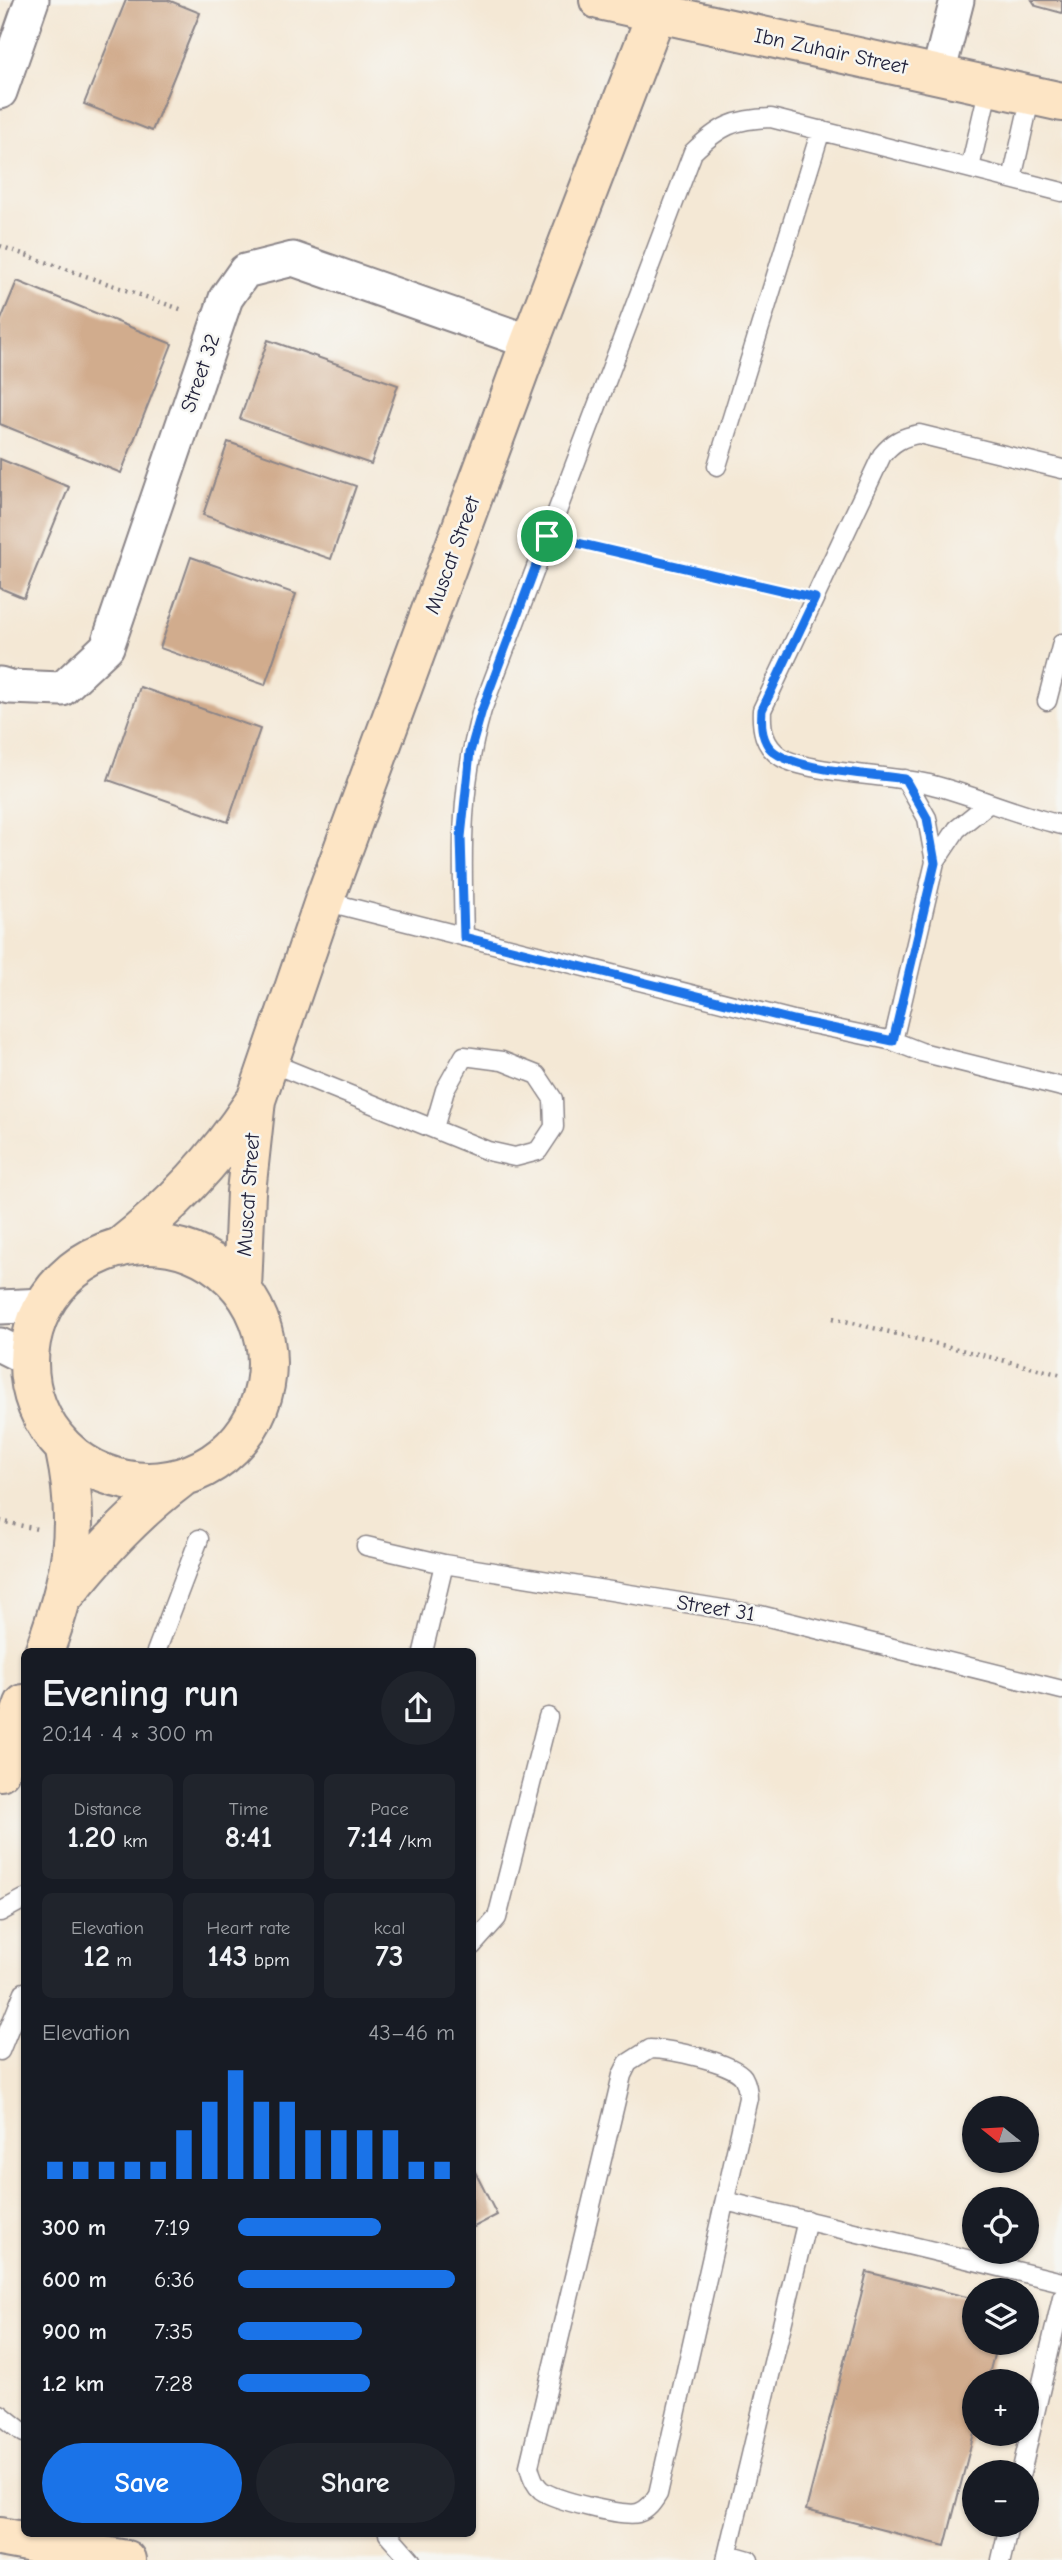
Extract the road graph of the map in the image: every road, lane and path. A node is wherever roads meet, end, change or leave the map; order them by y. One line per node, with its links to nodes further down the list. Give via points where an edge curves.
1 (32, 0): 7 (street)
2 (599, 0): 4 (street, Ibn Zuhair Street)
3 (957, 0): 5 (street)
4 (656, 14): 5 (street, Ibn Zuhair Street); 15 (street, Muscat Street)
5 (938, 74): 6 (street, Ibn Zuhair Street)
6 (989, 86): 8 (street, Ibn Zuhair Street); 10 (lane)
7 (0, 92)
8 (1046, 99): 11 (lane)
9 (821, 130): 10 (lane); 16 (lane); 18 (lane, via 771,117 742,119 714,131 693,152)
10 (970, 168): 11 (lane)
11 (1012, 179): 12 (lane)
12 (1062, 192)
13 (0, 246): 14 (path)
14 (217, 322): 15 (street, Street 32, via 226,298 245,271 293,258); 21 (street, Street 32, via 107,646 62,689)
15 (530, 342): 27 (street, Muscat Street)
16 (717, 466)
17 (1062, 469): 19 (lane, via 919,434 904,436 882,454)
18 (547, 536): 19 (path); 28 (lane, via 470,752 461,837)
19 (815, 598): 23 (lane, via 762,710 764,736 770,748 792,762)
20 (1062, 643): 22 (lane)
21 (0, 684)
22 (1046, 701)
23 (905, 779): 24 (lane); 26 (lane, via 927,818)
24 (988, 804): 25 (lane); 26 (lane, via 957,829)
25 (1062, 825)
26 (935, 863): 29 (lane)
27 (324, 901): 28 (lane); 30 (street, Muscat Street)
28 (464, 937): 29 (lane)
29 (893, 1041): 31 (lane)
30 (269, 1062): 32 (street, Muscat Street); 33 (lane)
31 (1062, 1087)
32 (256, 1100): 34 (street, Muscat Street, via 197,1179); 35 (street, Muscat Street)
33 (434, 1128): 33 (lane, via 514,1157 538,1151 554,1127 553,1099 537,1074 502,1061 464,1056 445,1090)
34 (119, 1248): 35 (street, via 139,1243 185,1248 221,1266); 36 (street, via 94,1255 57,1285)
35 (242, 1290): 42 (street, via 264,1332 268,1372 258,1410 239,1441 212,1465)
36 (45, 1305): 37 (street); 39 (street)
37 (0, 1307)
38 (833, 1318): 40 (path)
39 (14, 1352): 41 (street, via 44,1424)
40 (1062, 1375)
41 (65, 1451): 42 (street, via 118,1480); 46 (street, via 74,1538)
42 (179, 1480): 46 (street, via 118,1533)
43 (199, 1539): 48 (lane)
44 (366, 1546): 45 (lane, Street 31)
45 (444, 1564): 49 (lane); 50 (lane, Street 31, via 760,1615)
46 (64, 1596): 47 (street)
47 (45, 1648)
48 (158, 1648)
49 (424, 1648)
50 (1062, 1690)
51 (21, 1712): 53 (street)
52 (548, 1717): 56 (lane, via 497,1919)
53 (0, 1771)
54 (21, 1901): 55 (lane)
55 (0, 1912)
56 (476, 1942)
57 (21, 1999): 58 (lane)
58 (0, 2051)
59 (725, 2201): 59 (lane, via 748,2098 742,2076 733,2069 664,2049 638,2053 622,2076 531,2453 532,2479 540,2490 626,2513 651,2506 658,2494); 60 (lane)
60 (807, 2220): 61 (lane); 70 (lane)
61 (1062, 2281)
62 (1062, 2297): 65 (lane)
63 (0, 2414): 64 (lane)
64 (21, 2431)
65 (1024, 2460)
66 (0, 2537): 69 (street)
67 (391, 2537): 72 (lane)
68 (1006, 2537): 74 (lane)
69 (35, 2552): 71 (street)
70 (727, 2557): 73 (lane)
71 (125, 2560)
72 (411, 2560)
73 (749, 2560)
74 (1001, 2560)

